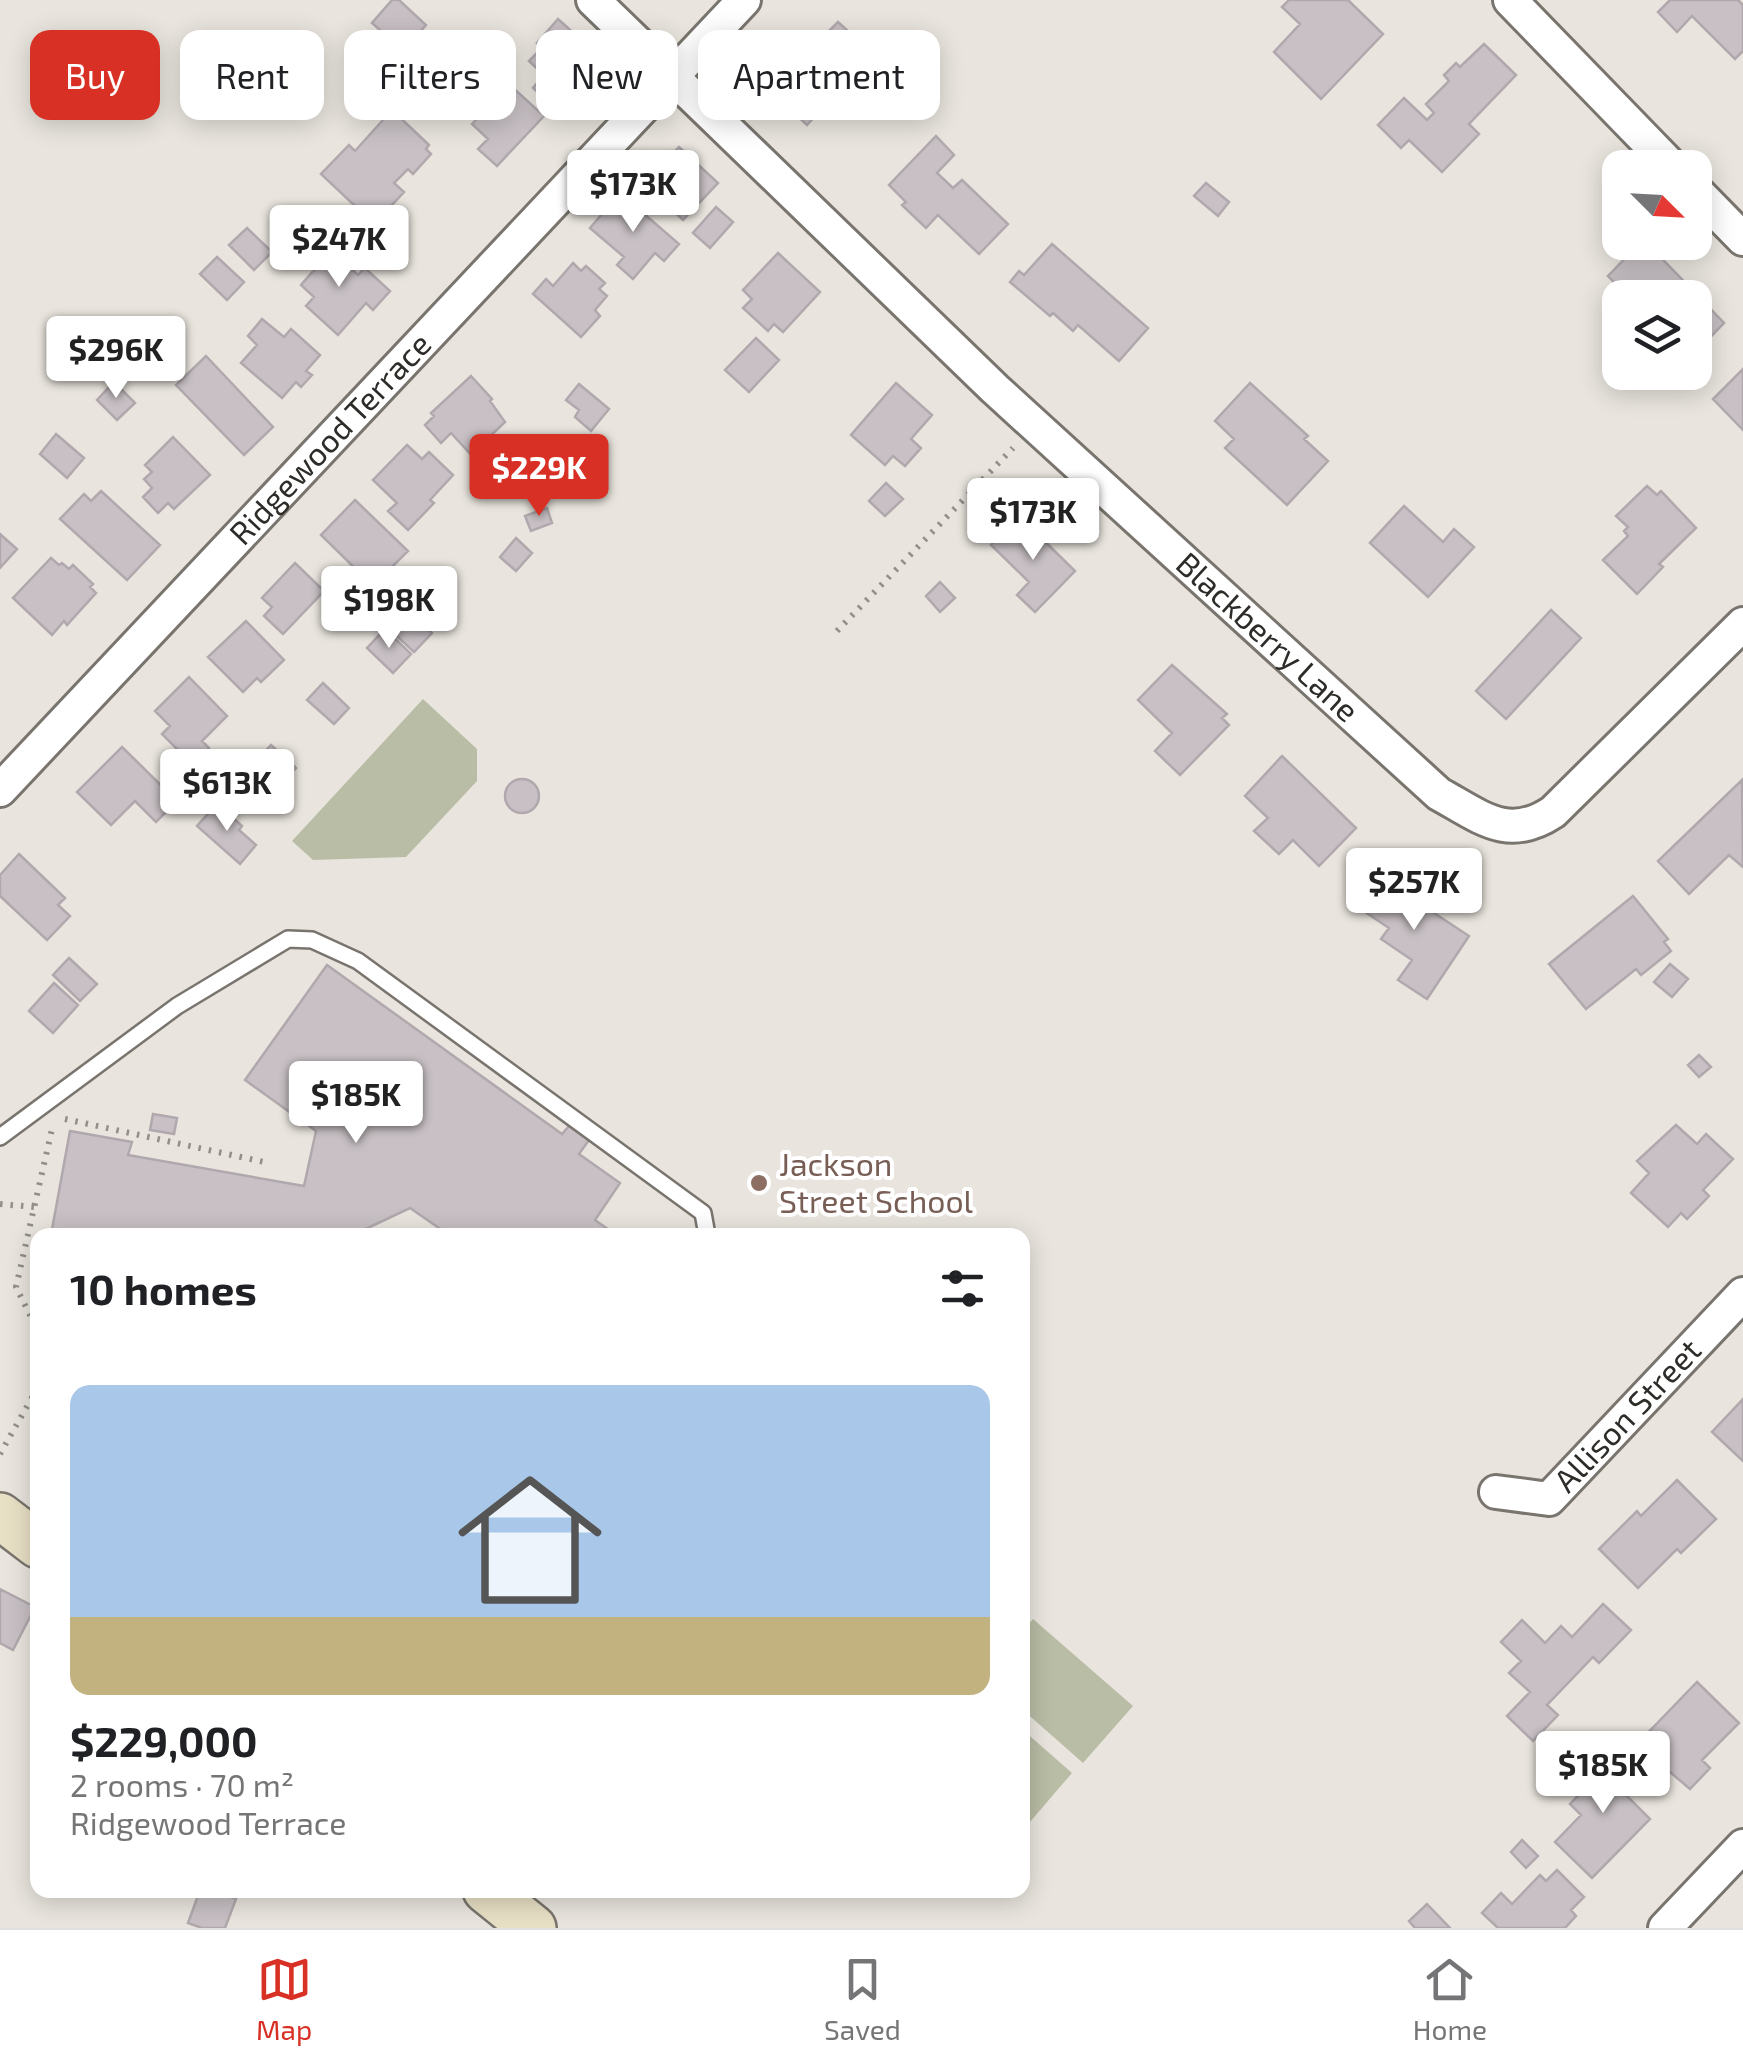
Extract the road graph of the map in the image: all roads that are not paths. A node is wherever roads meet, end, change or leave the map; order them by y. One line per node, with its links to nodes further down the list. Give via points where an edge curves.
1 (593, 0): 4 (street, Blackberry Lane)
2 (744, 0): 5 (street, Ridgewood Terrace)
3 (1510, 0): 8 (street)
4 (625, 30)
5 (678, 71)
6 (678, 81): 11 (street, Blackberry Lane, via 1034,424 1440,794 1498,824 1530,824 1553,812)
7 (632, 120): 12 (street, Ridgewood Terrace)
8 (1656, 150)
9 (1712, 208): 10 (street)
10 (1743, 240)
11 (1743, 624)
12 (0, 790)
13 (0, 1137): 14 (lane, via 177,1006 288,938 312,940 358,961 704,1213)
14 (706, 1228)
15 (1743, 1294): 16 (street, Allison Street, via 1548,1499)
16 (1496, 1492)
17 (0, 1516): 18 (street)
18 (30, 1538)
19 (1743, 1846): 22 (street)
20 (496, 1898): 21 (street)
21 (533, 1928)
22 (1665, 1928)

